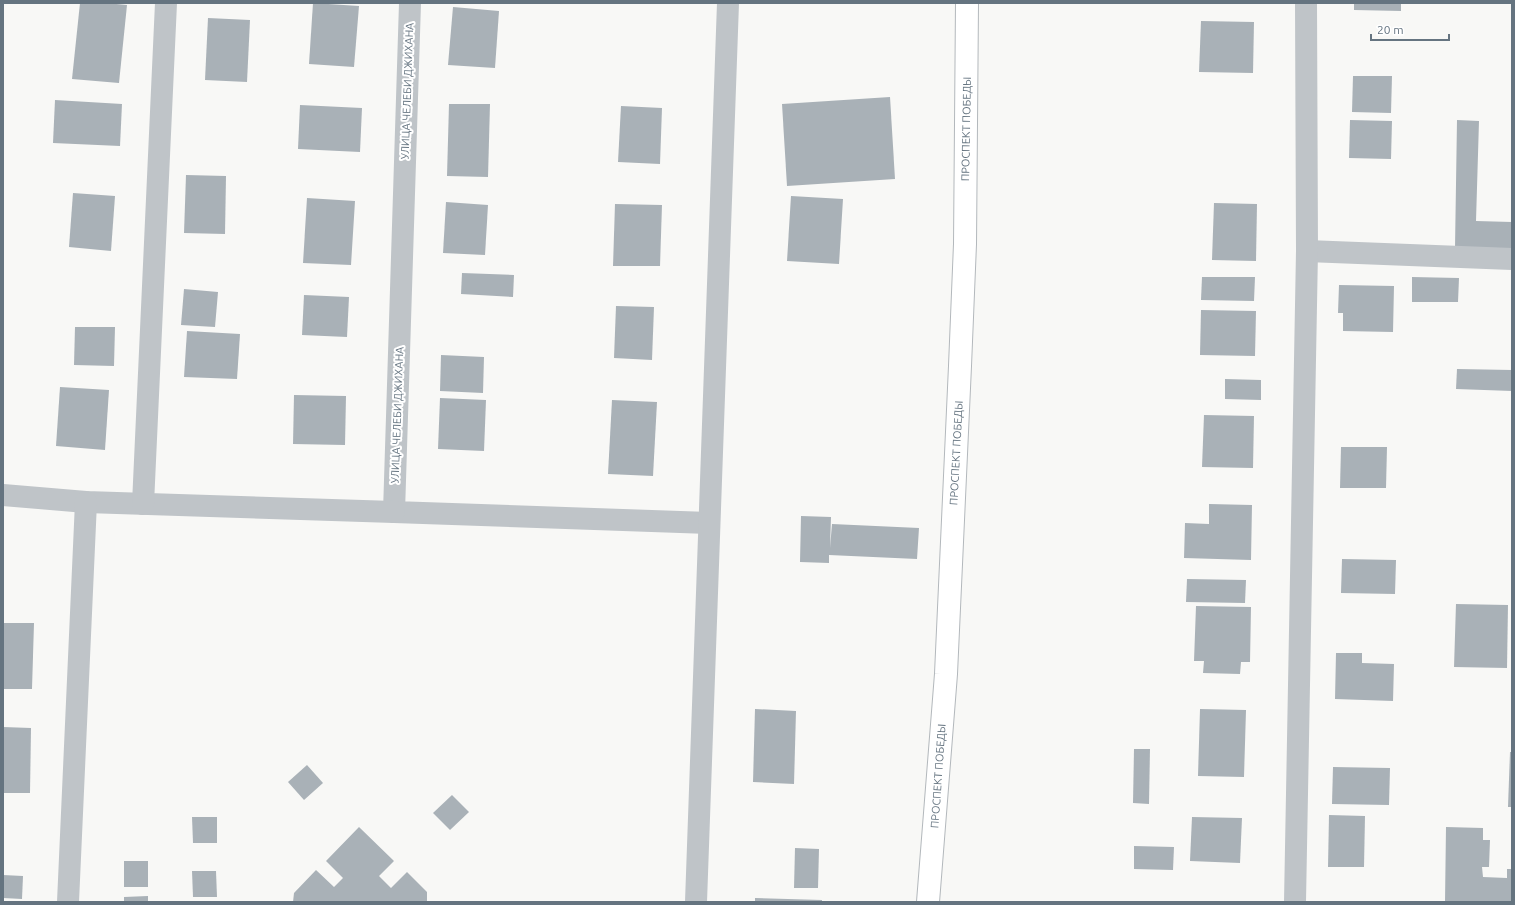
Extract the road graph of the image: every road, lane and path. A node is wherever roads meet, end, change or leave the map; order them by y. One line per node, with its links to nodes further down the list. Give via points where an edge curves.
1 (166, 3): 10 (street)
2 (410, 3): 11 (street, УЛИЦА ЧЕЛЕБИ ДЖИХАНА)
3 (728, 3): 12 (street)
4 (967, 3): 15 (main road, ПРОСПЕКТ ПОБЕДЫ, via 965,244 960,366 946,674)
5 (1306, 3): 6 (street)
6 (1307, 251): 7 (street); 16 (street)
7 (1512, 259)
8 (3, 496): 9 (street)
9 (86, 502): 10 (street); 13 (street)
10 (143, 504): 11 (street)
11 (394, 512): 12 (street)
12 (709, 523): 14 (street)
13 (68, 902)
14 (696, 902)
15 (928, 902)
16 (1295, 902)

